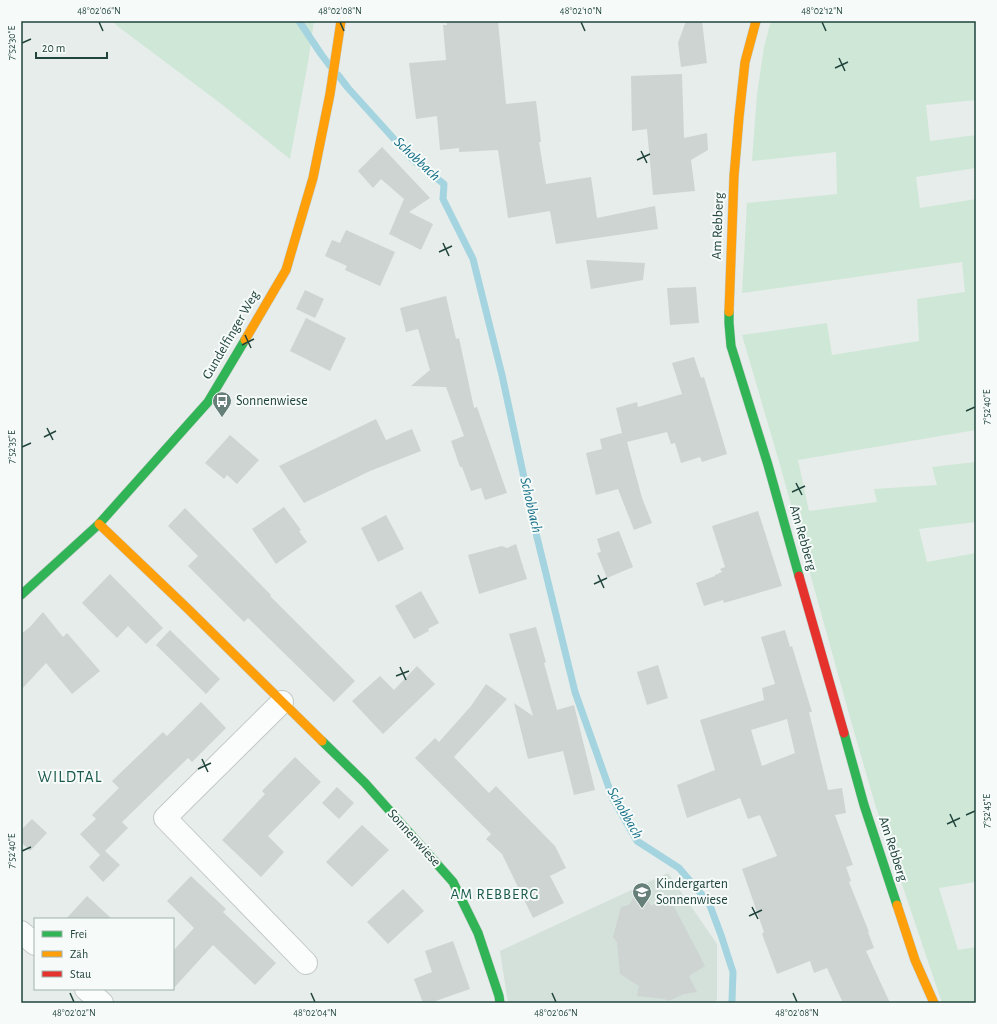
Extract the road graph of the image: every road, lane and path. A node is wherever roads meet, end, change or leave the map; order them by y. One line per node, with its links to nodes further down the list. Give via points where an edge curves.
1 (341, 21): 3 (street, Gundelfinger Weg, via 313,178 286,270 208,402)
2 (756, 21): 12 (street, Am Rebberg, via 744,62 734,176 730,346 768,465 864,805 915,960)
3 (99, 524): 4 (street, Gundelfinger Weg); 5 (street, Sonnenwiese)
4 (21, 595)
5 (282, 702): 8 (street, via 165,818); 11 (street, Sonnenwiese, via 365,783 453,882 478,933)
6 (21, 932): 7 (street)
7 (34, 943)
8 (306, 964)
9 (87, 990): 10 (street)
10 (102, 1003)
11 (500, 1003)
12 (934, 1003)

